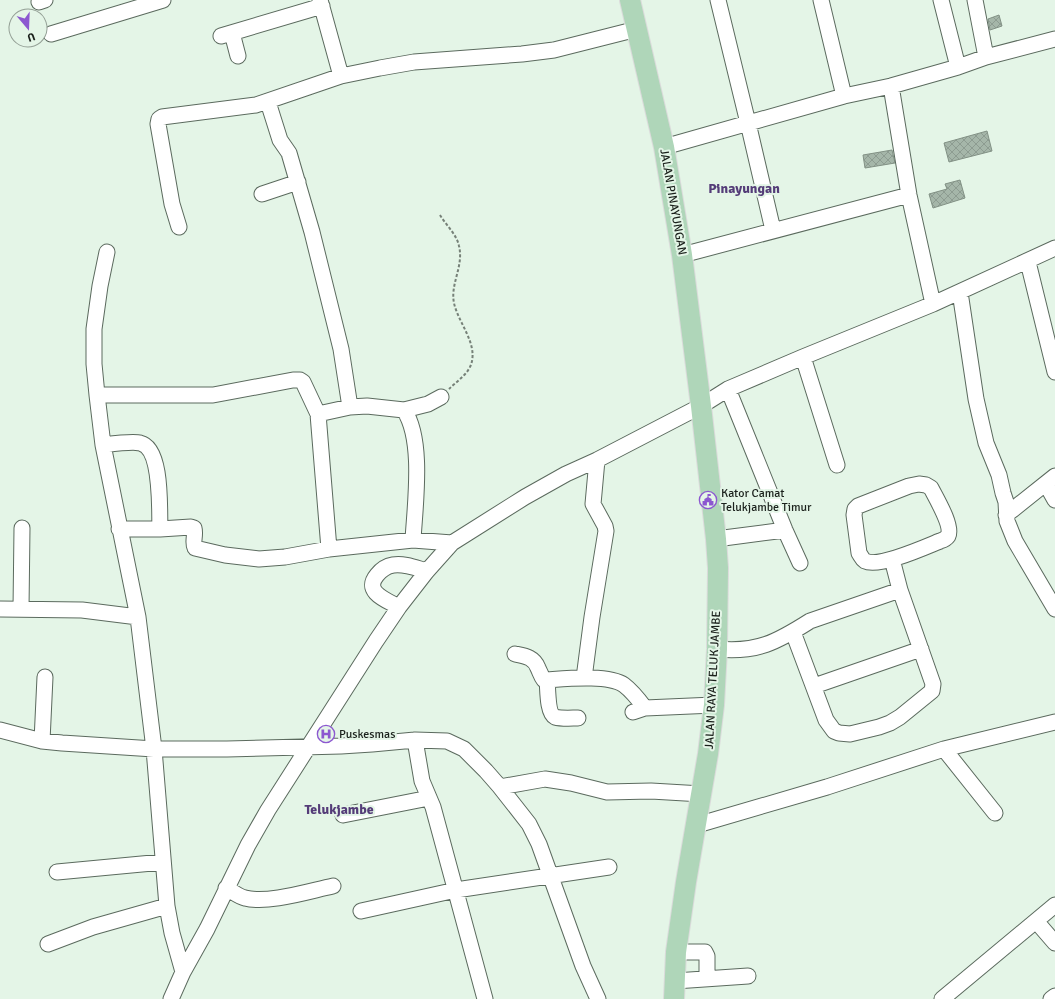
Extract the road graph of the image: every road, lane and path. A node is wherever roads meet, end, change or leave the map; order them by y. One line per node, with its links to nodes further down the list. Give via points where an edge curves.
1 (160, 0): 9 (street)
2 (630, 0): 8 (main road, JALAN PINAYUNGAN)
3 (718, 0): 18 (street)
4 (821, 0): 16 (street)
5 (941, 0): 13 (street)
6 (975, 0): 12 (street)
7 (321, 3): 11 (street, via 226,34); 14 (street)
8 (637, 29): 14 (street, via 554,50 414,62); 19 (main road, JALAN PINAYUNGAN)
9 (51, 34)
10 (1055, 39): 12 (street)
11 (238, 56)
12 (986, 57): 13 (street)
13 (958, 67): 15 (street)
14 (341, 76): 17 (street)
15 (891, 86): 16 (street); 22 (street)
16 (844, 96): 18 (street)
17 (268, 102): 20 (street, via 280,140 289,153); 24 (street, via 159,119 167,177)
18 (748, 123): 19 (street); 25 (street)
19 (664, 147): 28 (main road, JALAN PINAYUNGAN)
20 (298, 182): 21 (street); 38 (street, via 341,350)
21 (262, 194)
22 (909, 194): 25 (street); 31 (street)
23 (440, 215): 36 (path, via 459,246 454,304 472,353 472,362 468,370)
24 (179, 227)
25 (773, 230): 28 (street)
26 (1055, 248): 29 (street)
27 (107, 252): 35 (street, via 94,329)
28 (682, 254): 37 (main road, JALAN PINAYUNGAN)
29 (1028, 262): 30 (street); 33 (street)
30 (960, 292): 31 (street); 46 (street, via 976,399 986,443 1004,493)
31 (934, 304): 32 (street)
32 (803, 357): 34 (street); 43 (street)
33 (1055, 372)
34 (728, 389): 37 (street); 50 (street)
35 (97, 395): 40 (street, via 213,395 300,380); 41 (street)
36 (441, 397): 39 (street, via 428,404)
37 (701, 406): 42 (street); 51 (main road, JALAN RAYA TELUK JAMBE)
38 (350, 407): 39 (street); 40 (street)
39 (404, 410): 52 (street, via 413,427 417,464)
40 (318, 414): 54 (street)
41 (103, 445): 48 (street); 49 (street, via 141,443 148,448 156,463 159,481)
42 (597, 460): 53 (street, via 525,497); 69 (street, via 593,504 606,531)
43 (837, 465)
44 (1051, 480): 45 (street); 46 (street)
45 (1055, 500)
46 (1006, 515): 60 (street, via 1010,531)
47 (22, 528): 62 (street)
48 (119, 529): 49 (street); 63 (street)
49 (160, 529): 54 (street, via 191,527 195,531 195,548 258,559)
50 (785, 530): 51 (street); 56 (street)
51 (716, 539): 65 (main road, JALAN RAYA TELUK JAMBE)
52 (413, 540): 53 (street); 54 (street)
53 (452, 543): 57 (street)
54 (329, 549)
55 (892, 559): 55 (street, via 871,562 861,558 855,509 909,486 926,485 931,488 949,525 949,535 940,541); 58 (street)
56 (800, 563)
57 (427, 571): 59 (street); 59 (street, via 392,565 378,573 372,586 375,592)
58 (900, 590): 64 (street, via 810,621); 66 (street)
59 (399, 607): 78 (street)
60 (1055, 608)
61 (0, 609): 62 (street)
62 (21, 609): 63 (street, via 82,610)
63 (138, 617): 79 (street)
64 (793, 632): 65 (street, via 760,647 743,650); 71 (street)
65 (717, 649): 72 (main road, JALAN RAYA TELUK JAMBE)
66 (921, 649): 71 (street); 71 (street, via 933,684 932,691 900,717 879,727 850,734 834,731 826,720)
67 (515, 654): 70 (street, via 532,659 542,678)
68 (45, 677): 77 (street)
69 (584, 678): 70 (street); 72 (street, via 612,680 624,685 634,694 639,710)
70 (547, 680): 73 (street, via 551,714 555,717)
71 (814, 686)
72 (714, 705): 82 (main road, JALAN RAYA TELUK JAMBE)
73 (578, 718)
74 (1055, 722): 80 (street)
75 (0, 730): 77 (street)
76 (415, 740): 78 (street); 81 (street, via 447,741 464,749); 83 (street, via 422,781)
77 (42, 741): 79 (street)
78 (309, 746): 79 (street); 92 (street, via 254,833)
79 (154, 749): 87 (street)
80 (944, 749): 84 (street); 86 (street, via 827,787)
81 (500, 787): 82 (street, via 545,779 607,792); 90 (street, via 529,824 540,844)
82 (702, 794): 86 (main road, JALAN RAYA TELUK JAMBE)
83 (429, 798): 85 (street); 93 (street)
84 (995, 813)
85 (343, 815)
86 (696, 825): 100 (main road, JALAN RAYA TELUK JAMBE)
87 (163, 862): 89 (street); 95 (street)
88 (609, 867): 90 (street)
89 (57, 872)
90 (551, 876): 93 (street); 108 (street, via 583,966)
91 (333, 886): 92 (street, via 253,900)
92 (226, 888): 101 (street)
93 (456, 890): 96 (street); 107 (street)
94 (1055, 905): 97 (street)
95 (167, 906): 99 (street, via 93,927); 101 (street)
96 (361, 910)
97 (1036, 921): 98 (street); 109 (street)
98 (1055, 943)
99 (48, 944)
100 (676, 952): 103 (street, via 705,952); 104 (main road, JALAN RAYA TELUK JAMBE)
101 (183, 972): 106 (street)
102 (748, 976): 103 (street)
103 (707, 979): 104 (street)
104 (674, 990)
105 (1055, 996): 110 (street)
106 (171, 999)
107 (485, 999)
108 (598, 999)
109 (942, 999)
110 (1051, 999)

